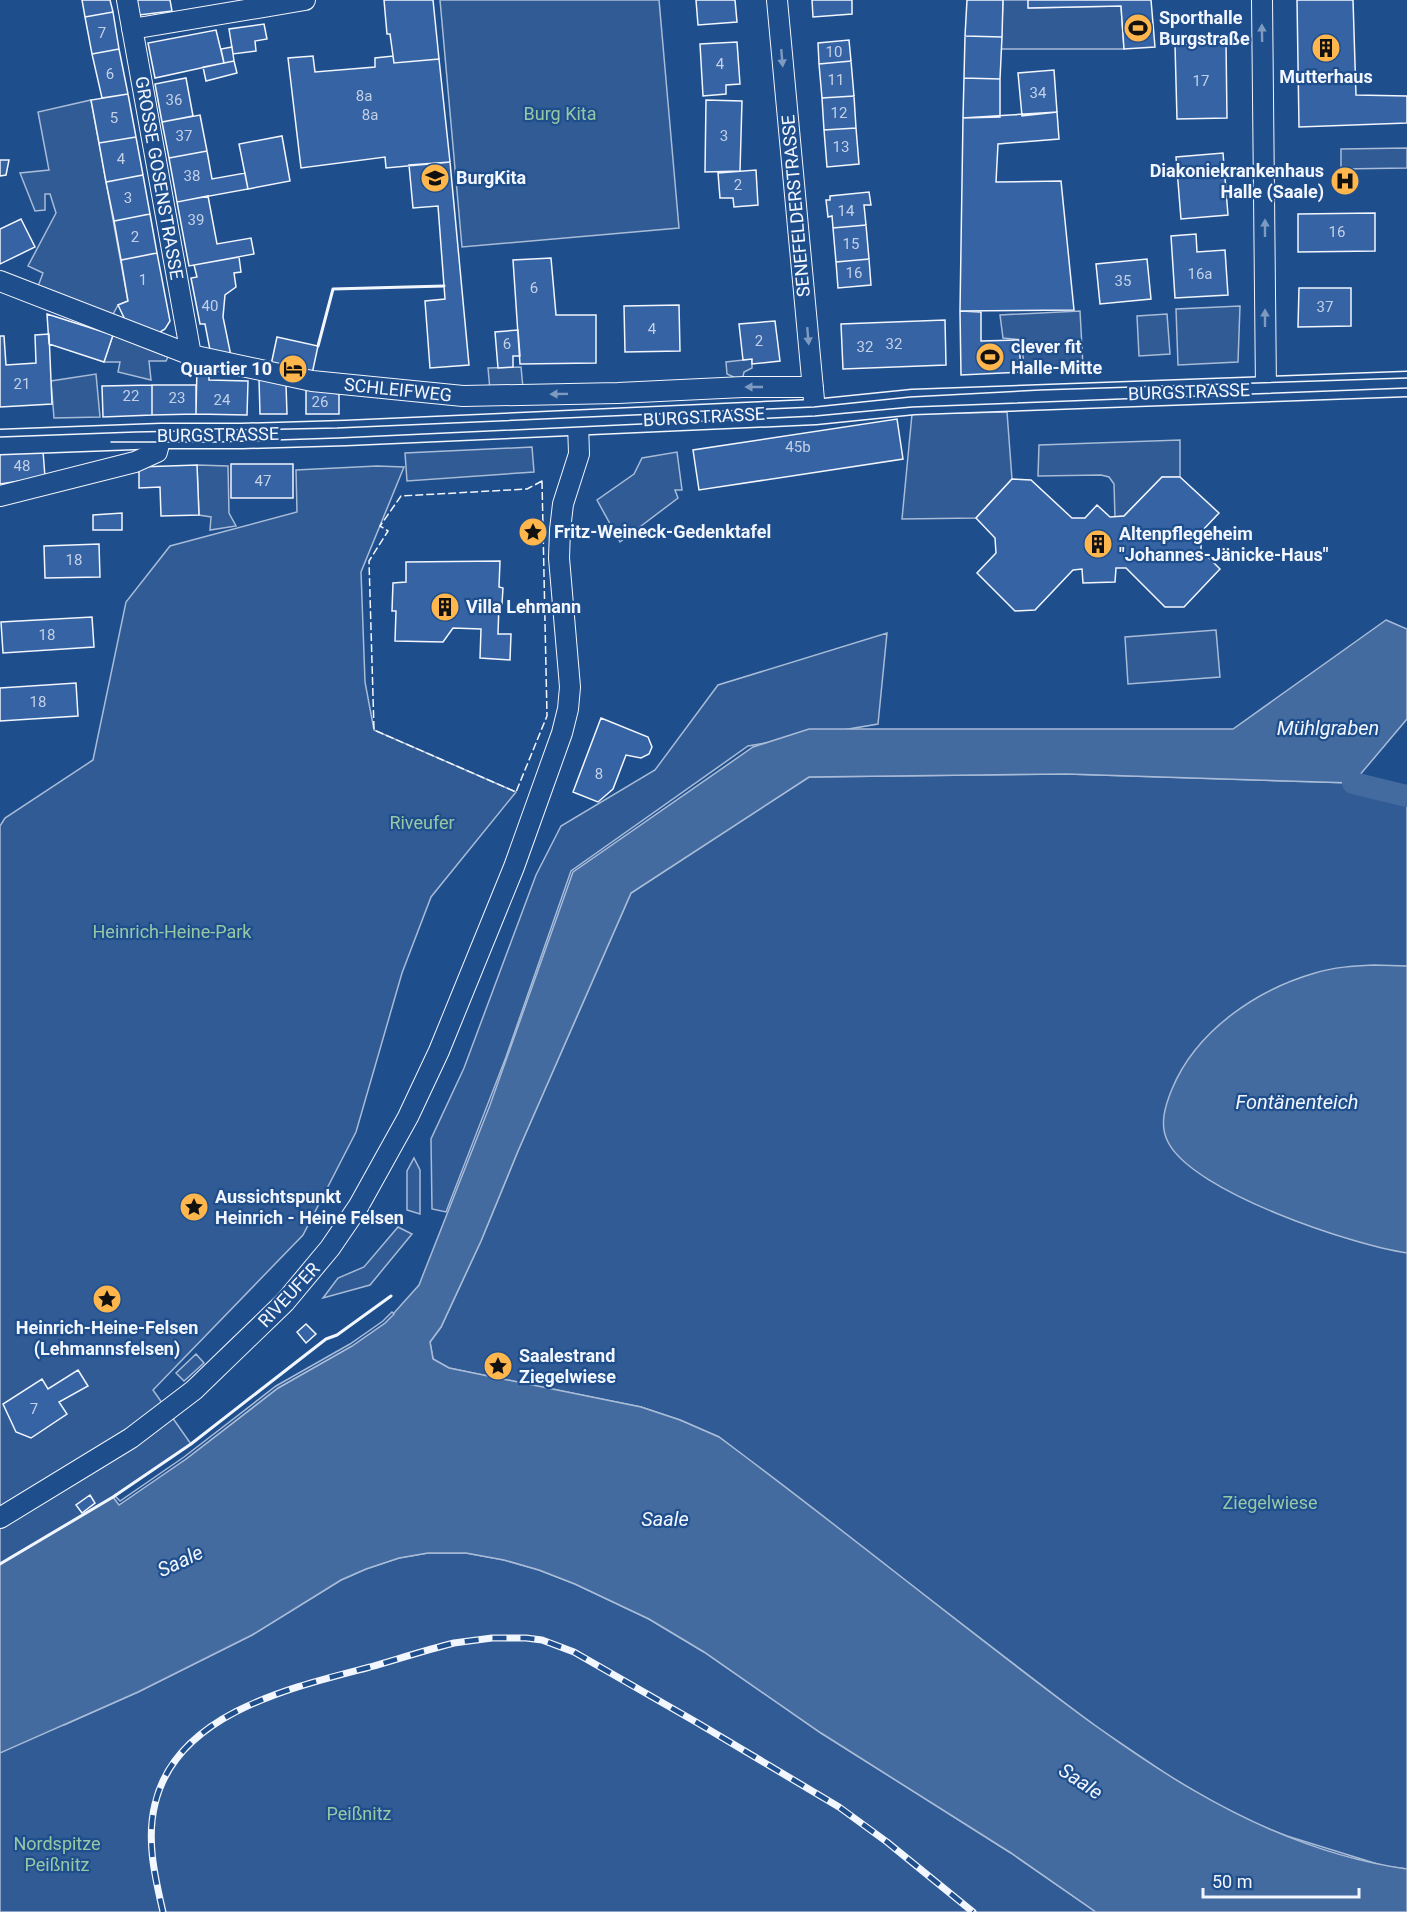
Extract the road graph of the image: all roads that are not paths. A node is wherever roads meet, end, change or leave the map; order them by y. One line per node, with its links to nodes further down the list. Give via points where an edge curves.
1 (128, 0): 5 (street, GROSSE GOSENSTRASSE)
2 (305, 0): 5 (street)
3 (777, 0): 9 (street, SENEFELDERSTRASSE, one-way to 9)
4 (1262, 0): 10 (street, one-way to 4)
5 (132, 29): 7 (street, GROSSE GOSENSTRASSE)
6 (0, 281): 7 (street, SCHLEIFWEG)
7 (191, 356): 9 (street, SCHLEIFWEG, one-way to 7, via 463,396 312,381)
8 (1407, 384): 10 (street, BURGSTRASSE)
9 (813, 387): 11 (street, SENEFELDERSTRASSE)
10 (1266, 390): 11 (street, BURGSTRASSE, via 913,402)
11 (815, 412): 12 (street, BURGSTRASSE)
12 (578, 423): 13 (street, BURGSTRASSE); 16 (street, RIVEUFER, via 579,454 563,504 559,558 570,687 568,709 514,867 408,1117 347,1223 285,1302 194,1390 131,1438)
13 (161, 436): 14 (street, BURGSTRASSE); 15 (street, via 156,452 135,462)
14 (0, 442)
15 (0, 496)
16 (0, 1518)

